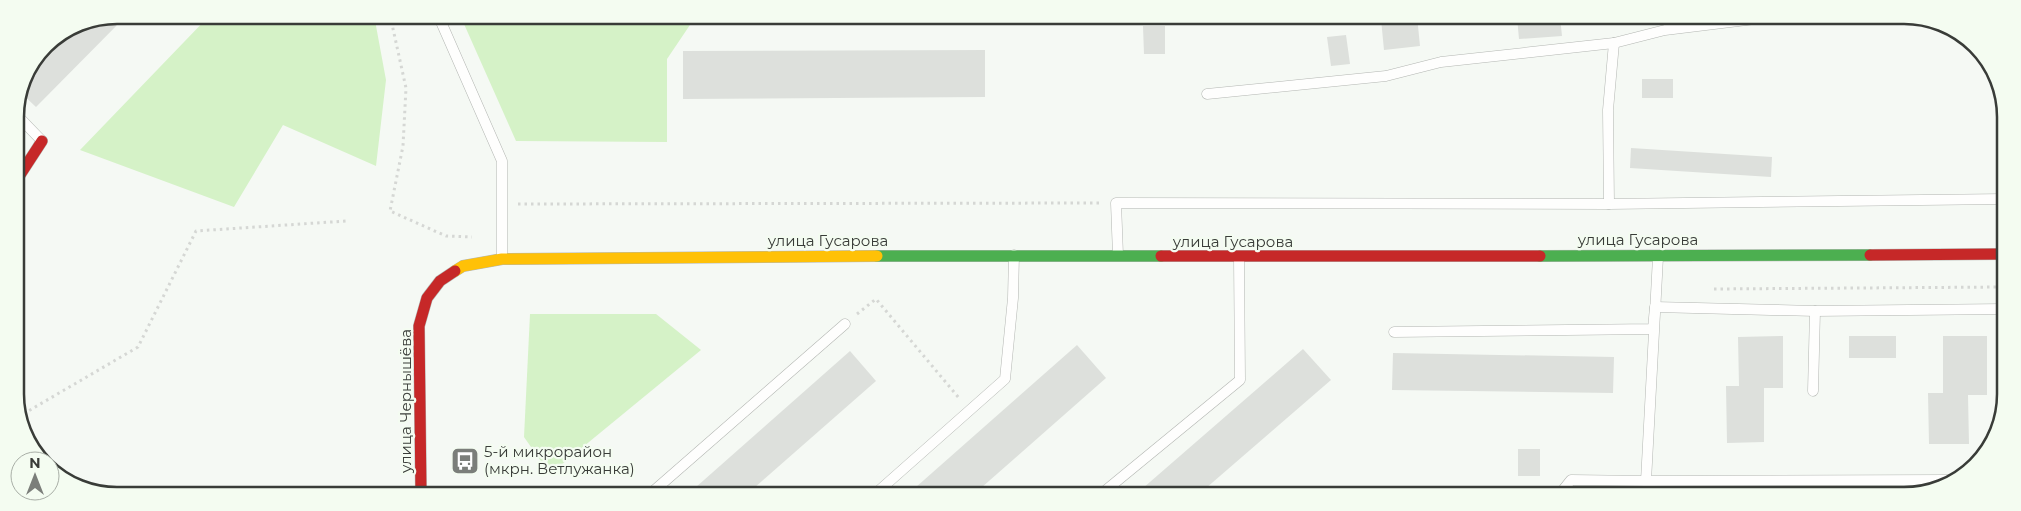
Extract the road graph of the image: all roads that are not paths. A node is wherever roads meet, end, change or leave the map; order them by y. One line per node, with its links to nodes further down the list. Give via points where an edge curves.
1 (442, 24): 15 (lane, via 502,161)
2 (1713, 24): 3 (lane, via 1665,30)
3 (1614, 43): 4 (lane, via 1441,62 1386,76); 9 (lane, via 1608,110)
4 (1206, 94)
5 (24, 122): 6 (lane)
6 (42, 140): 7 (street)
7 (24, 168)
8 (1997, 199): 9 (lane)
9 (1609, 204): 13 (lane, via 1116,203)
10 (1997, 254): 12 (street, улица Гусарова)
11 (1014, 255): 13 (street, улица Гусарова); 15 (street, улица Гусарова); 28 (lane, via 1005,378)
12 (1658, 255): 14 (street, улица Гусарова); 17 (lane)
13 (1118, 256): 14 (street, улица Гусарова)
14 (1239, 257): 29 (lane, via 1240,380)
15 (502, 258): 16 (street, улица Гусарова)
16 (463, 266): 26 (street, улица Чернышёва, via 440,281 427,298 419,326)
17 (1655, 307): 19 (lane); 21 (lane)
18 (1997, 309): 19 (lane)
19 (1814, 311): 23 (lane)
20 (845, 324): 27 (lane)
21 (1653, 329): 22 (lane); 25 (lane)
22 (1394, 332)
23 (1814, 391)
24 (1940, 480): 25 (lane)
25 (1646, 481): 30 (lane, via 1571,480)
26 (421, 487)
27 (657, 487)
28 (883, 487)
29 (1110, 487)
30 (1566, 487)

